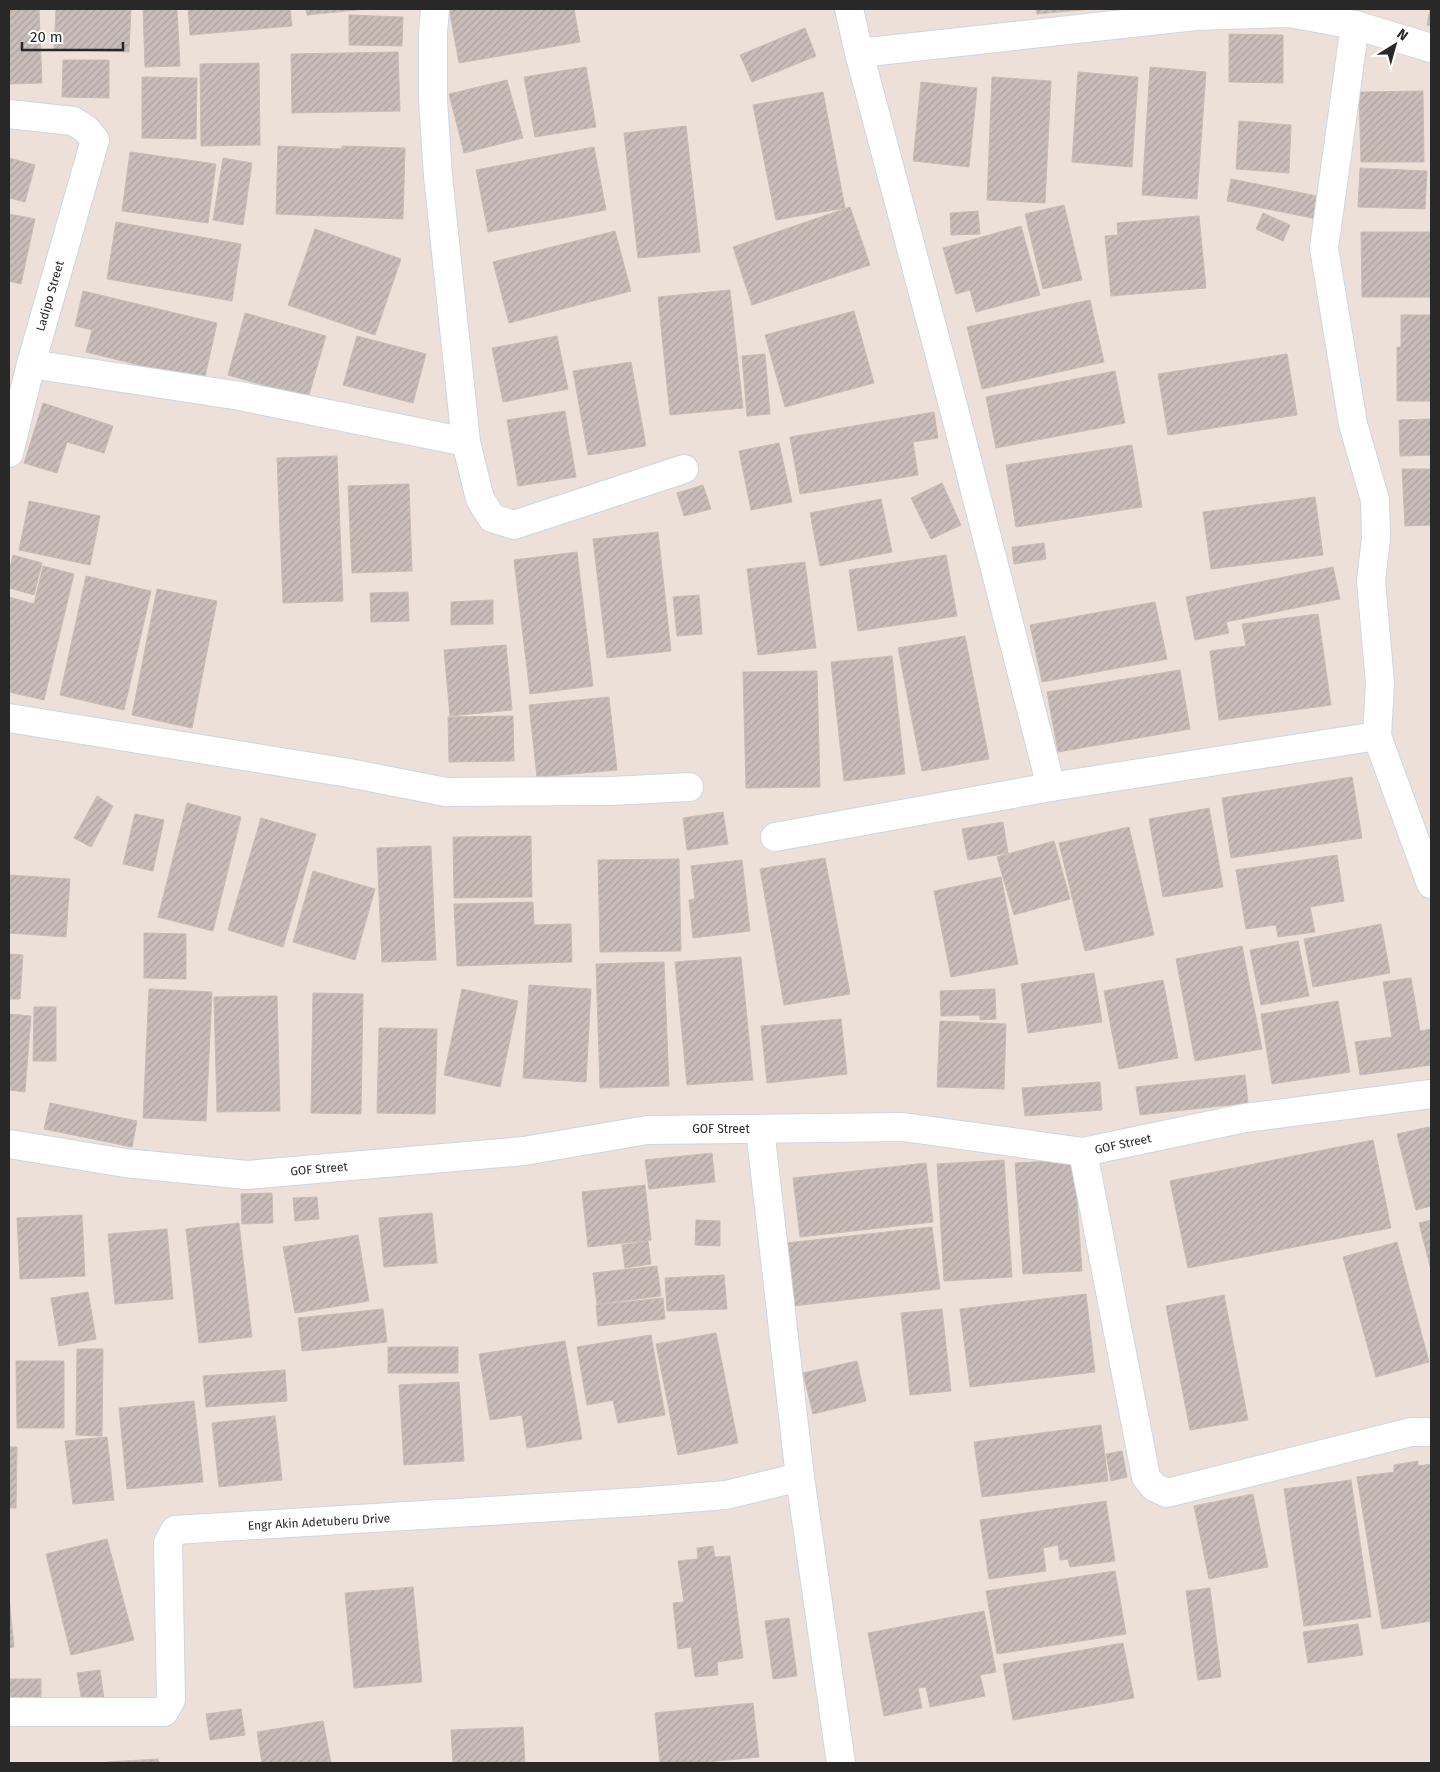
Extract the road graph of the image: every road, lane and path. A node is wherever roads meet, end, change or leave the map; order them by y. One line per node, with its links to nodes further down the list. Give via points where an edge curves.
1 (435, 9): 9 (street, via 433,100 438,176)
2 (849, 9): 6 (street)
3 (1196, 13): 4 (street, via 1289,13); 6 (street)
4 (1354, 25): 5 (street); 13 (street, via 1324,248 1353,424 1375,500 1376,538 1371,581 1380,683)
5 (1431, 48)
6 (859, 53): 15 (street)
7 (9, 114): 8 (street, Ladipo Street, via 73,121 95,140)
8 (31, 364): 9 (street, via 240,396); 10 (street, Ladipo Street)
9 (466, 442): 11 (street, via 480,499 492,518 514,525)
10 (9, 453)
11 (684, 469)
12 (9, 718): 14 (street, via 446,792 611,791)
13 (1377, 736): 15 (street); 17 (street)
14 (690, 786)
15 (1051, 788): 16 (street)
16 (775, 838)
17 (1431, 884)
18 (1431, 1094): 21 (street, GOF Street, via 1245,1118)
19 (760, 1129): 20 (street, GOF Street, via 647,1130 524,1151 247,1175 125,1163); 21 (street, GOF Street, via 903,1127); 23 (street)
20 (9, 1144)
21 (1083, 1152): 22 (street, via 1146,1477 1154,1487 1167,1492 1411,1432)
22 (1431, 1432)
23 (800, 1477): 24 (street, Engr Akin Adetuberu Drive, via 726,1495 175,1530 168,1543 171,1700 164,1712); 25 (street)
24 (9, 1712)
25 (841, 1763)

